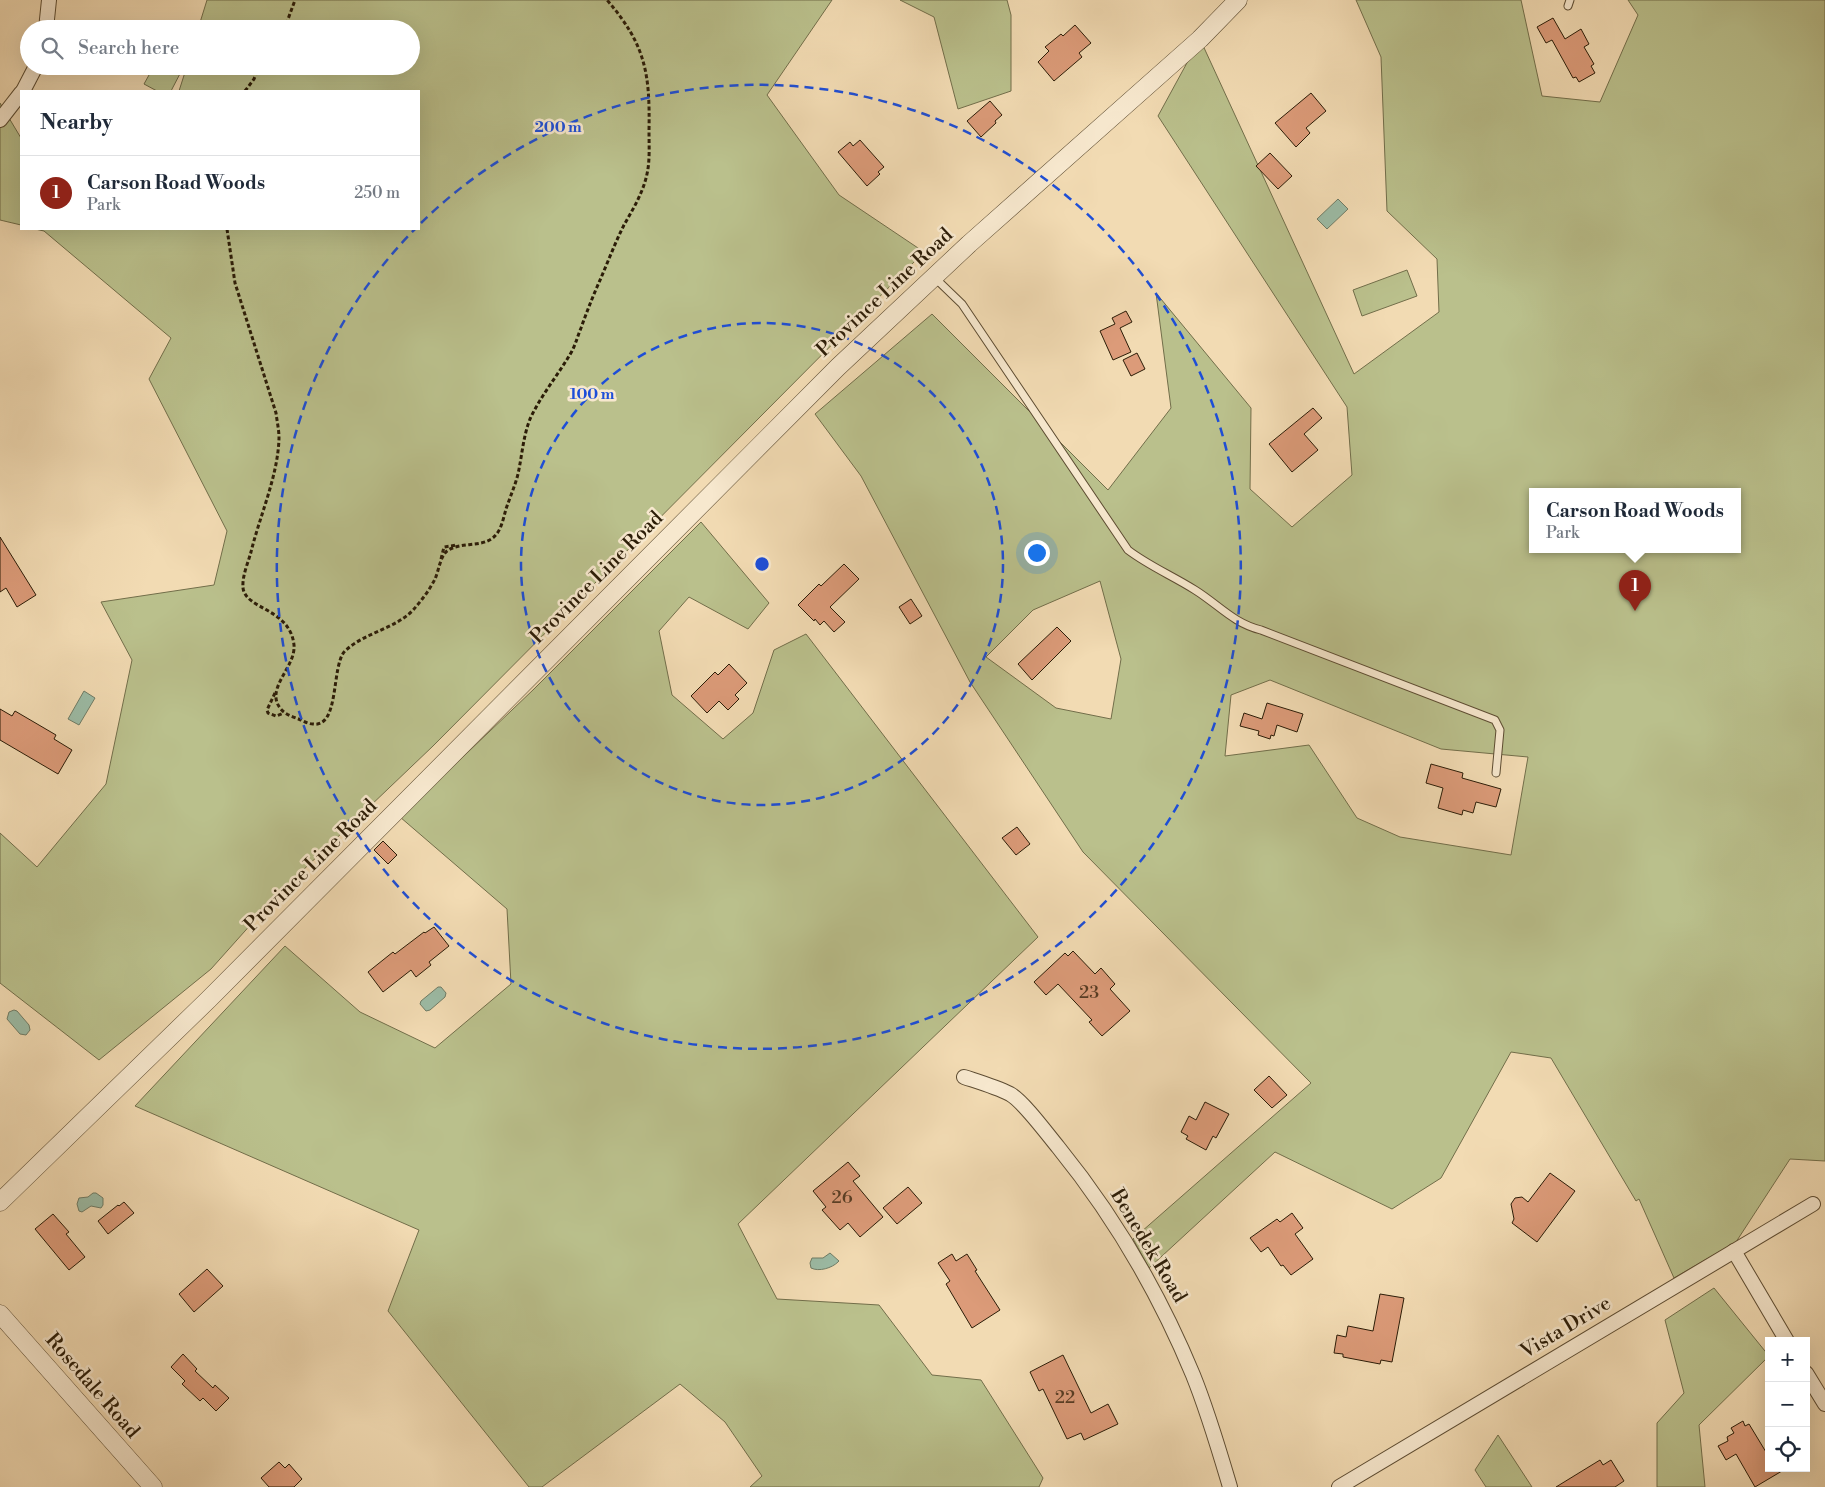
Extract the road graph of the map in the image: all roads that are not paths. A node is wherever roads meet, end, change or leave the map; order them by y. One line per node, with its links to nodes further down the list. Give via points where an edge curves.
1 (49, 0): 3 (street)
2 (1238, 0): 8 (street, Province Line Road, via 1200,40)
3 (47, 20)
4 (31, 75): 5 (street)
5 (23, 90)
6 (20, 95): 7 (street)
7 (0, 120)
8 (933, 277): 9 (lane, via 962,304 1128,550 1197,591 1248,627 1495,720 1500,730); 11 (street, Province Line Road, via 786,418 208,999)
9 (1496, 773)
10 (964, 1077): 19 (street, Benedek Road, via 1012,1095 1078,1171 1114,1223 1175,1333 1210,1421)
11 (0, 1202)
12 (1813, 1204): 13 (street, Vista Drive)
13 (1734, 1252): 15 (street); 20 (street, Vista Drive)
14 (0, 1314): 18 (street, Rosedale Road)
15 (1785, 1337)
16 (1810, 1380): 17 (street)
17 (1825, 1404)
18 (153, 1487)
19 (1230, 1487)
20 (1339, 1487)

